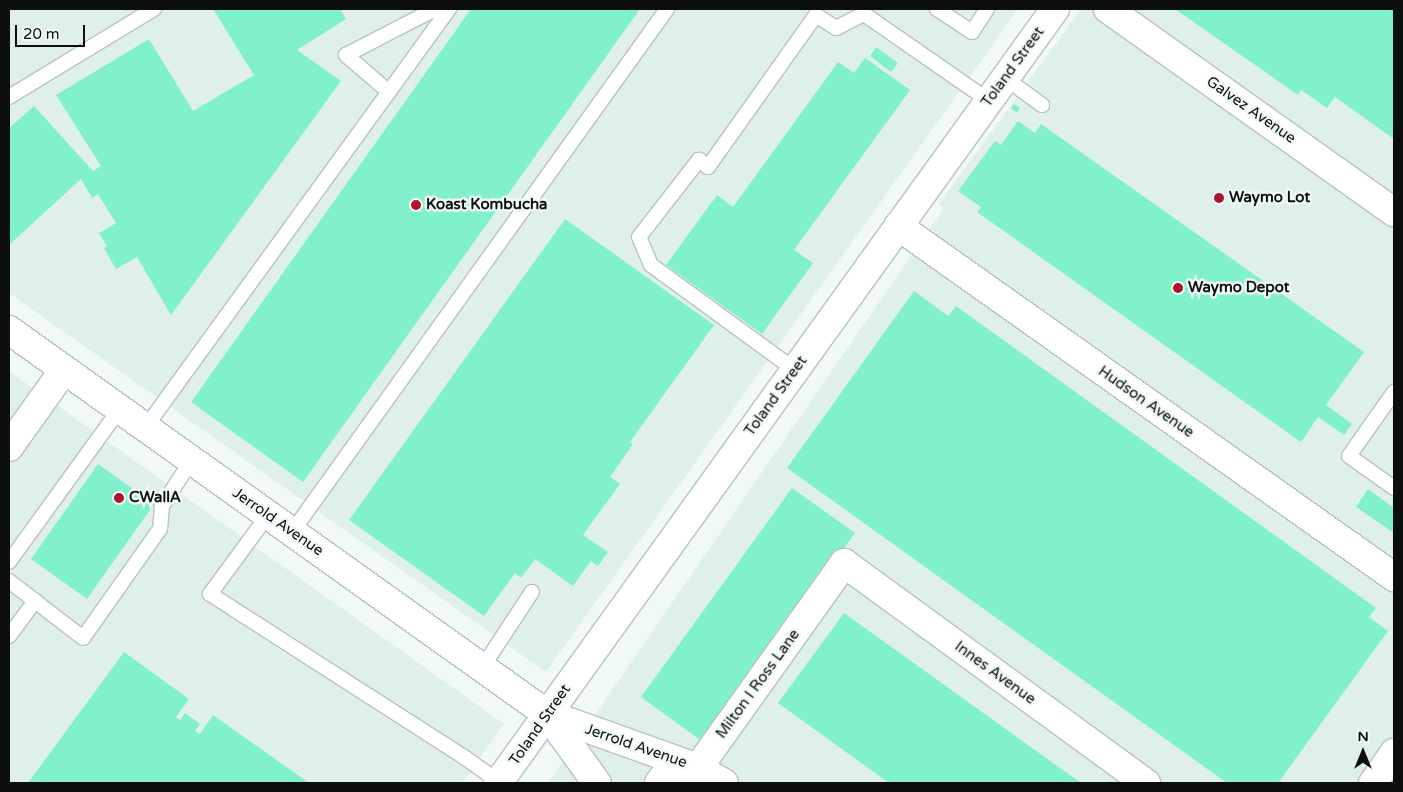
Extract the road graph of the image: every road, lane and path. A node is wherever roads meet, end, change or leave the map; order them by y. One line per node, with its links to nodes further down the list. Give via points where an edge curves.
1 (154, 9): 11 (lane)
2 (435, 9): 10 (lane, via 346,54)
3 (449, 9): 10 (lane)
4 (667, 9): 26 (lane)
5 (937, 9): 6 (lane, via 972,32)
6 (988, 9)
7 (1055, 9): 9 (main road, Toland Street)
8 (1108, 9): 14 (main road, Galvez Avenue)
9 (1005, 78): 12 (main road, Toland Street); 13 (lane)
10 (389, 92): 21 (lane)
11 (9, 96)
12 (989, 101): 15 (main road, Toland Street); 18 (lane, via 864,14 836,28 816,15 708,167 699,160 639,237 651,265)
13 (1042, 105)
14 (1394, 212)
15 (898, 226): 18 (main road, Toland Street); 29 (main road, Hudson Avenue)
16 (10, 333): 17 (main road, Jerrold Avenue)
17 (64, 370): 20 (main road, Jerrold Avenue); 22 (main road)
18 (795, 370): 35 (main road, Toland Street)
19 (1394, 392): 24 (lane, via 1349,456)
20 (119, 410): 21 (main road, Jerrold Avenue); 27 (lane)
21 (145, 428): 23 (main road, Jerrold Avenue)
22 (9, 447)
23 (192, 461): 25 (main road, Jerrold Avenue); 32 (lane, via 162,506 160,529 83,638)
24 (1394, 488)
25 (268, 515): 26 (main road, Jerrold Avenue); 38 (lane, via 210,594 464,757)
26 (292, 532): 34 (main road, Jerrold Avenue)
27 (9, 562)
28 (844, 563): 37 (main road, Milton I Ross Lane); 42 (main road, Innes Avenue)
29 (1394, 578)
30 (9, 582): 32 (lane)
31 (532, 592): 34 (lane)
32 (34, 601): 33 (lane)
33 (9, 636)
34 (482, 668): 35 (main road, Jerrold Avenue)
35 (547, 714): 37 (main road, Jerrold Avenue); 38 (main road, Toland Street); 39 (main road, Jerrold Avenue)
36 (1394, 754): 43 (main road)
37 (698, 768): 40 (main road, via 667,772); 41 (main road, Jerrold Avenue)
38 (498, 783)
39 (597, 783)
40 (659, 783)
41 (724, 783)
42 (1146, 783)
43 (1374, 783)

